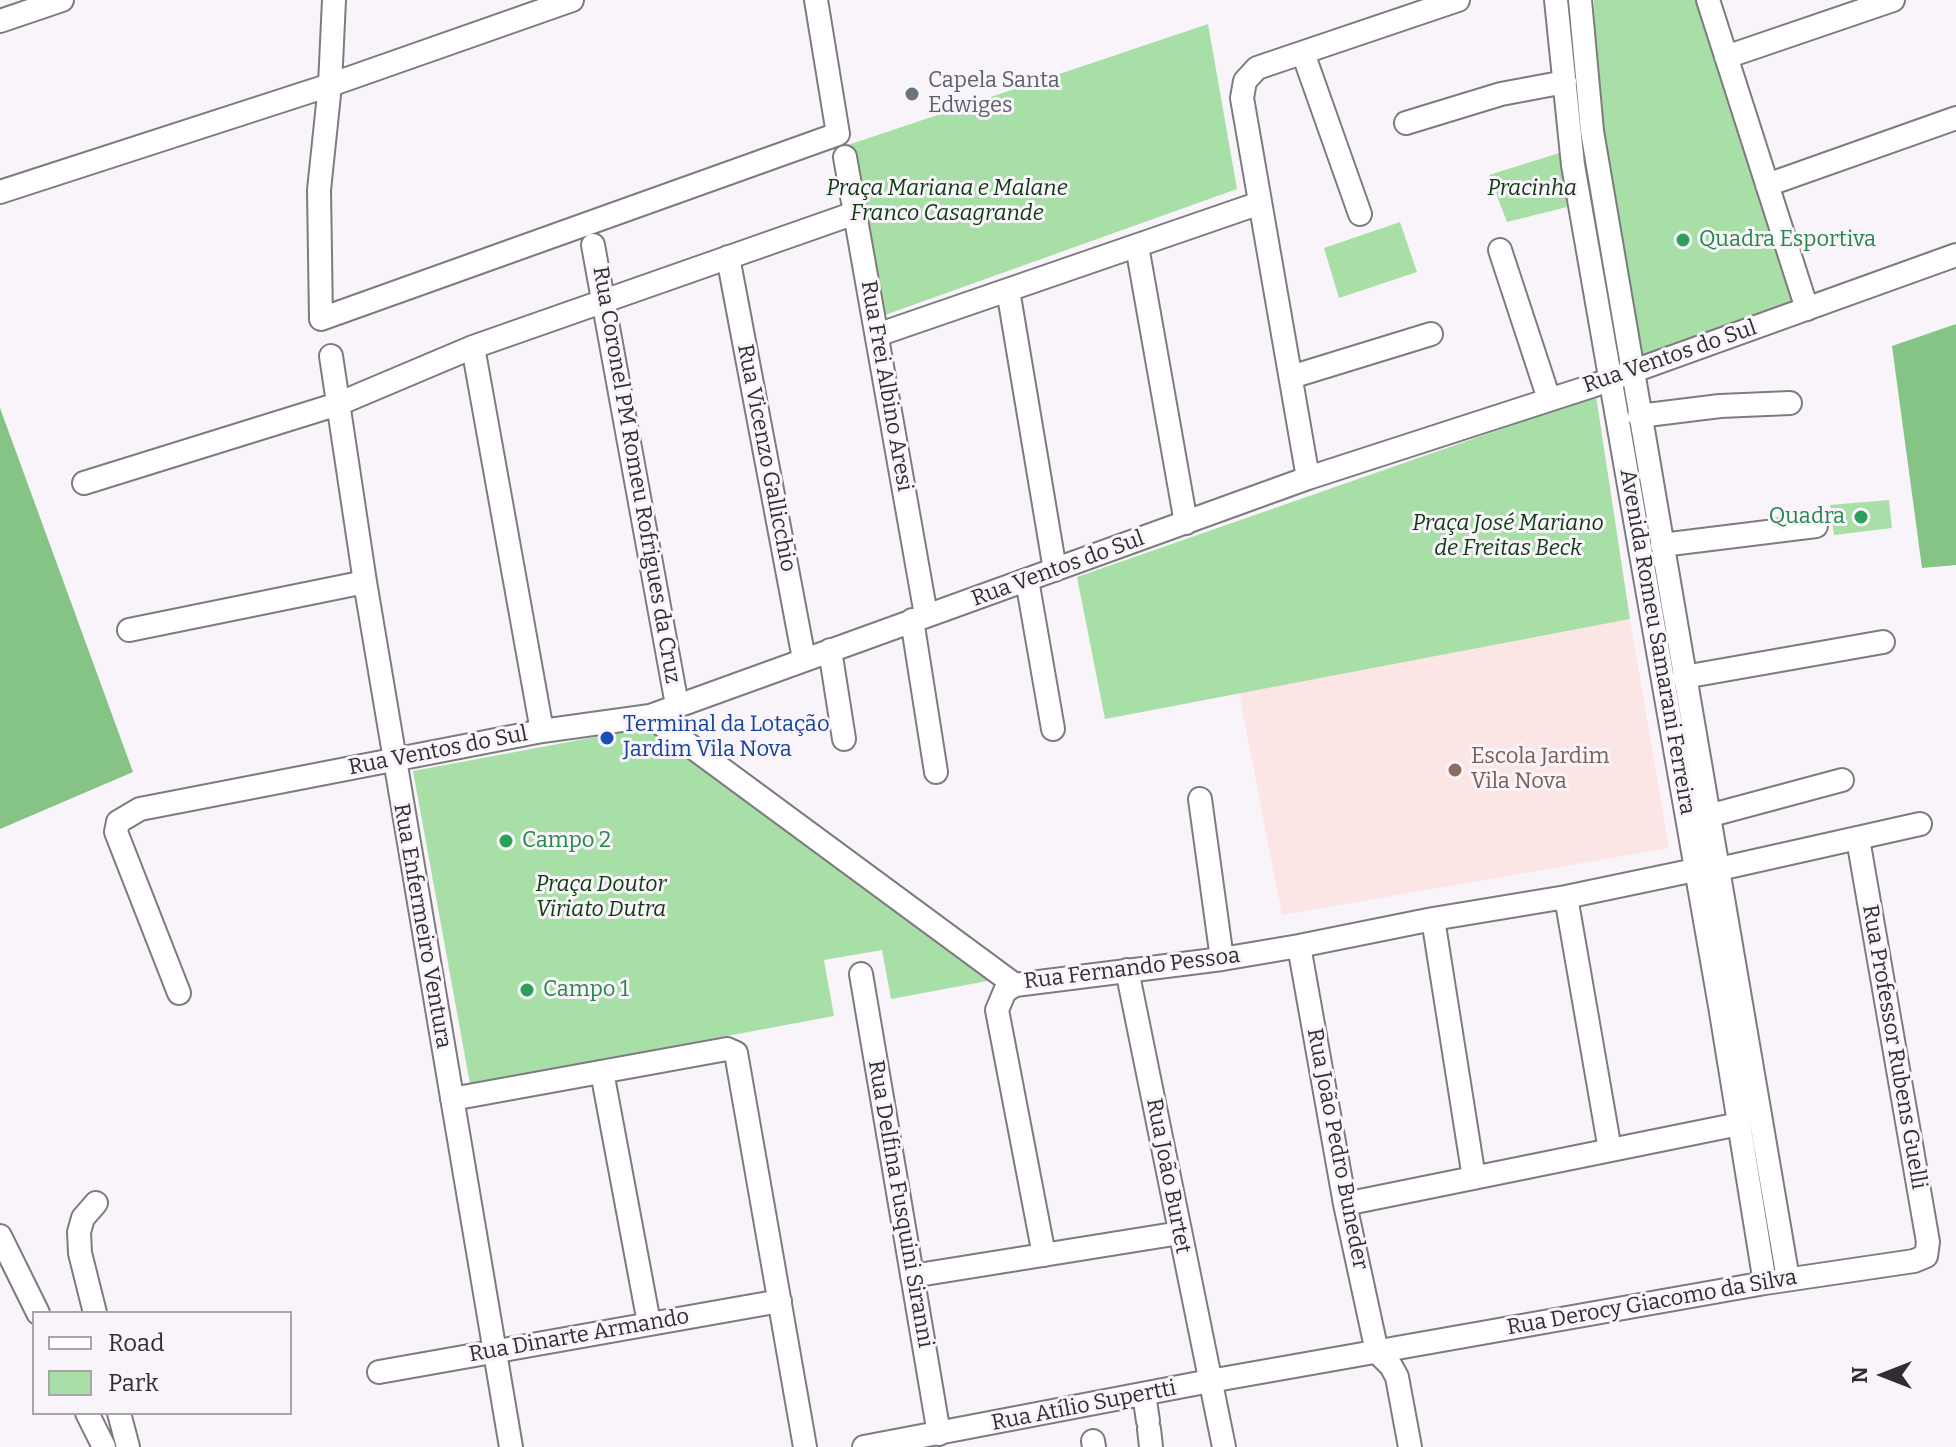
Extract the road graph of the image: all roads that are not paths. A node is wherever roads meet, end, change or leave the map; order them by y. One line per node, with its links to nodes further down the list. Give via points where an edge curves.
1 (62, 0): 10 (street)
2 (334, 0): 14 (street)
3 (572, 0): 14 (street)
4 (816, 0): 14 (street, via 838,134 321,319 319,190)
5 (1458, 0): 11 (street)
6 (1556, 0): 13 (street, Avenida Romeu Samarani Ferreira)
7 (1580, 0): 35 (street, Avenida Romeu Samarani Ferreira)
8 (1708, 0): 12 (street)
9 (1893, 0): 12 (street)
10 (0, 21)
11 (1303, 53): 20 (street, via 1257,68 1245,81 1242,98); 22 (street)
12 (1726, 57): 18 (street)
13 (1565, 82): 16 (street, via 1501,94); 35 (street, Avenida Romeu Samarani Ferreira, via 1573,165)
14 (330, 85): 19 (street)
15 (1956, 118): 18 (street)
16 (1406, 123)
17 (845, 157): 21 (street, Rua Frei Albino Aresi)
18 (1767, 185): 30 (street)
19 (0, 192)
20 (1260, 203): 24 (street); 36 (street)
21 (855, 213): 27 (street); 32 (street, Rua Frei Albino Aresi)
22 (1360, 214)
23 (593, 245): 29 (street, Rua Coronel PM Romeu Rofrigues da Cruz)
24 (1137, 246): 28 (street); 44 (street)
25 (1500, 250): 37 (street)
26 (1956, 255): 30 (street, Rua Ventos do Sul)
27 (728, 257): 29 (street); 54 (street, Rua Vicenzo Gallicchio)
28 (1008, 290): 32 (street); 47 (street)
29 (605, 300): 33 (street); 56 (street, Rua Coronel PM Romeu Rofrigues da Cruz)
30 (1807, 309): 35 (street, Rua Ventos do Sul)
31 (1431, 334): 36 (street)
32 (877, 335): 50 (street, Rua Frei Albino Aresi)
33 (473, 347): 39 (street); 60 (street)
34 (331, 356): 39 (street, Rua Enfermeiro Ventura)
35 (1621, 374): 37 (street, Rua Ventos do Sul); 40 (street, Avenida Romeu Samarani Ferreira); 43 (street, Avenida Romeu Samarani Ferreira)
36 (1291, 377): 41 (street)
37 (1549, 399): 41 (street, Rua Ventos do Sul)
38 (1790, 403): 40 (street)
39 (338, 404): 42 (street); 49 (street, Rua Enfermeiro Ventura)
40 (1639, 416): 43 (street, Avenida Romeu Samarani Ferreira)
41 (1308, 478): 44 (street, Rua Ventos do Sul)
42 (84, 483)
43 (1646, 516): 46 (street, Avenida Romeu Samarani Ferreira); 58 (street, Avenida Romeu Samarani Ferreira)
44 (1186, 523): 47 (street, Rua Ventos do Sul)
45 (1816, 526): 46 (street)
46 (1662, 545): 55 (street, Avenida Romeu Samarani Ferreira)
47 (1055, 570): 48 (street, Rua Ventos do Sul)
48 (1027, 580): 50 (street, Rua Ventos do Sul); 59 (street)
49 (365, 582): 51 (street); 62 (street, Rua Enfermeiro Ventura)
50 (919, 618): 53 (street, Rua Ventos do Sul); 63 (street, Rua Frei Albino Aresi)
51 (129, 630)
52 (1883, 642): 55 (street)
53 (830, 650): 54 (street, Rua Ventos do Sul); 61 (street)
54 (804, 659): 56 (street, Rua Ventos do Sul)
55 (1684, 677): 58 (street, Avenida Romeu Samarani Ferreira)
56 (677, 705): 57 (street, Rua Ventos do Sul)
57 (650, 716): 60 (street, Rua Ventos do Sul); 77 (street, Rua Fernando Pessoa)
58 (1681, 725): 66 (street, Avenida Romeu Samarani Ferreira); 70 (street, Avenida Romeu Samarani Ferreira)
59 (1053, 729)
60 (542, 731): 62 (street, Rua Ventos do Sul)
61 (844, 739)
62 (394, 760): 78 (street, Rua Ventos do Sul, via 140,809 118,822 116,832); 81 (street, Rua Enfermeiro Ventura)
63 (936, 772)
64 (1842, 780): 66 (street)
65 (1200, 799): 74 (street)
66 (1708, 816): 69 (street, Avenida Romeu Samarani Ferreira)
67 (1920, 824): 68 (street)
68 (1858, 839): 69 (street); 90 (street, Rua Professor Rubens Guelli, via 1928,1242)
69 (1719, 869): 79 (street, Avenida Romeu Samarani Ferreira)
70 (1695, 870): 71 (street, Rua Fernando Pessoa); 79 (street, Avenida Romeu Samarani Ferreira)
71 (1566, 897): 72 (street, Rua Fernando Pessoa); 83 (street)
72 (1433, 919): 73 (street, Rua Fernando Pessoa); 84 (street)
73 (1299, 946): 74 (street, Rua Fernando Pessoa); 86 (street, Rua João Pedro Buneder)
74 (1222, 959): 75 (street, Rua Fernando Pessoa)
75 (1127, 970): 77 (street, Rua Fernando Pessoa); 87 (street, Rua João Burtet)
76 (861, 974): 91 (street, Rua Delfina Fusquini Siranni)
77 (1015, 985): 89 (street, via 1005,991 997,1010)
78 (179, 993)
79 (1731, 1005): 82 (street, Avenida Romeu Samarani Ferreira); 92 (street, Avenida Romeu Samarani Ferreira)
80 (602, 1072): 81 (street); 93 (street, via 734,1051); 96 (street)
81 (452, 1099): 98 (street, Rua Enfermeiro Ventura)
82 (1739, 1124): 83 (street); 92 (street, Avenida Romeu Samarani Ferreira)
83 (1610, 1150): 84 (street)
84 (1474, 1178): 86 (street)
85 (96, 1203): 95 (street, via 79,1232)
86 (1345, 1204): 97 (street, Rua João Pedro Buneder)
87 (1180, 1233): 89 (street); 100 (street, Rua João Burtet)
88 (0, 1236): 94 (street)
89 (1044, 1255): 91 (street)
90 (1926, 1256): 92 (street, Rua Derocy Giacomo da Silva)
91 (912, 1276): 105 (street, Rua Delfina Fusquini Siranni)
92 (1776, 1281): 97 (street, Rua Derocy Giacomo da Silva)
93 (780, 1301): 96 (street, Rua Dinarte Armando); 110 (street)
94 (37, 1311)
95 (94, 1311)
96 (649, 1323): 98 (street, Rua Dinarte Armando)
97 (1377, 1352): 100 (street, Rua Atílio Supertti); 112 (street, via 1397,1377)
98 (495, 1353): 99 (street, Rua Dinarte Armando); 109 (street, Rua Enfermeiro Ventura)
99 (379, 1372)
100 (1210, 1381): 101 (street, Rua Atílio Supertti); 111 (street)
101 (1144, 1394): 104 (street); 105 (street, Rua Atílio Supertti)
102 (88, 1415): 107 (street)
103 (120, 1415): 108 (street)
104 (1149, 1432)
105 (939, 1434): 106 (street, Rua Atílio Supertti)
106 (875, 1446)
107 (104, 1447)
108 (128, 1447)
109 (511, 1447)
110 (805, 1447)
111 (1224, 1447)
112 (1410, 1447)

